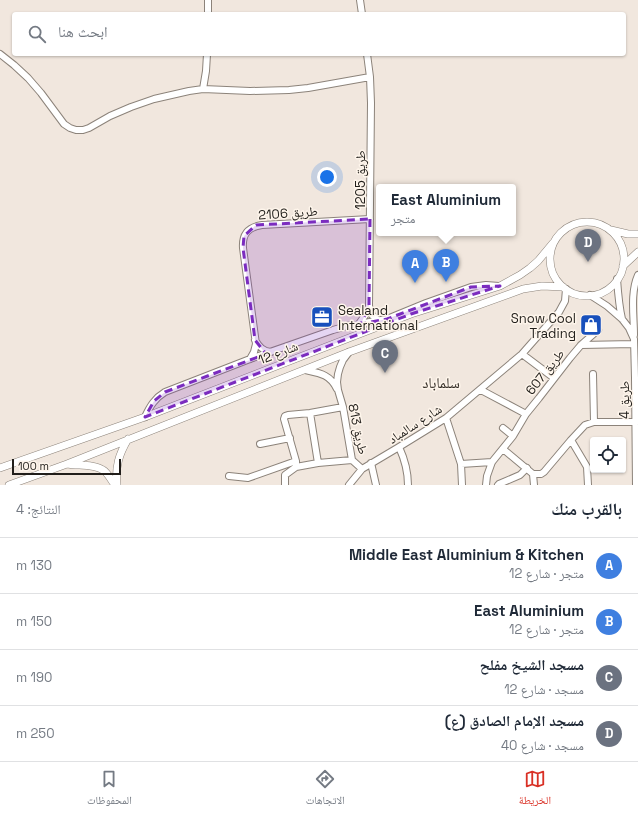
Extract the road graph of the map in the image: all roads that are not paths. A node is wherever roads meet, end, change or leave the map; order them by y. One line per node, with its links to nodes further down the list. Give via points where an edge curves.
1 (208, 0): 3 (street)
2 (360, 0): 4 (street)
3 (208, 12)
4 (362, 12)
5 (0, 54): 9 (street, via 28,78 64,124 76,130 89,128 130,107)
6 (207, 56): 9 (street)
7 (367, 56): 8 (street, طريق 1205)
8 (370, 76): 9 (street, via 289,90); 10 (street, طريق 1205)
9 (203, 89)
10 (370, 219): 21 (street, طريق 1205); 26 (street, طريق 2106, via 262,224 248,231 244,236 243,248)
11 (609, 229): 12 (street); 13 (street, via 592,222 581,222 563,231); 15 (street, via 622,246)
12 (638, 234)
13 (554, 243): 18 (street, شارع 12, via 530,268); 19 (street, via 550,255 551,266 556,278)
14 (638, 252): 15 (street)
15 (623, 266): 17 (street)
16 (638, 275): 27 (street, via 634,294)
17 (617, 279): 20 (street, via 601,293); 22 (street)
18 (500, 286): 23 (street, via 471,287); 42 (street, شارع 12, via 411,314)
19 (565, 288): 20 (street, via 576,294); 30 (street, شارع 12, via 542,286 523,289); 31 (street, شارع سالمباد, via 565,301 559,312)
20 (590, 295): 22 (street)
21 (369, 306): 23 (street, via 372,315); 24 (street, طريق 1205)
22 (622, 319): 27 (street, طريق 4, via 629,328)
23 (379, 321): 24 (street)
24 (358, 325): 29 (street, via 333,330)
25 (598, 330): 28 (street, طريق 607)
26 (255, 340): 29 (street, via 263,350); 32 (street, طريق 2106, via 254,352)
27 (634, 342): 28 (street, طريق 607); 36 (street, طريق 4)
28 (581, 345): 35 (street, طريق 607)
29 (271, 352): 32 (street)
30 (349, 352): 33 (street, شارع 12); 37 (street, طريق 813, via 340,367)
31 (522, 354): 35 (street); 38 (street, شارع سالمباد)
32 (250, 359): 42 (street, via 165,392 154,401)
33 (305, 370): 37 (street, طريق 813, via 324,374); 49 (street, شارع 12)
34 (593, 374): 44 (street)
35 (554, 378): 41 (street, طريق 607)
36 (637, 378): 45 (street, طريق 4)
37 (338, 390): 39 (street, طريق 813)
38 (480, 390): 41 (street, طريق 607); 43 (street, شارع سالمباد)
39 (343, 407): 40 (street); 54 (street, طريق 813)
40 (310, 413): 48 (street, via 285,416); 57 (street)
41 (526, 414): 47 (street, طريق 607)
42 (145, 417): 55 (street, شارع 12)
43 (446, 418): 52 (street, شارع سالمباد); 61 (street)
44 (594, 422): 45 (street); 50 (street, via 585,425)
45 (636, 422): 81 (street, طريق 4)
46 (503, 428): 47 (street)
47 (513, 436): 53 (street, طريق 607)
48 (290, 438): 51 (street); 60 (street)
49 (128, 439): 59 (street, شارع 12); 70 (street, via 118,460)
50 (571, 440): 66 (street, via 544,472); 80 (street, via 587,466)
51 (260, 444)
52 (399, 448): 58 (street, شارع سالمباد); 75 (street, via 408,472)
53 (503, 449): 56 (street, طريق 607); 63 (street)
54 (352, 460): 57 (street); 64 (street, طريق 813)
55 (16, 462): 62 (street, شارع 12); 65 (street, via 10,469)
56 (492, 462): 61 (street); 77 (street, طريق 607)
57 (318, 463): 60 (street)
58 (371, 463): 64 (street, شارع سالمباد); 74 (street)
59 (67, 464): 69 (street, شارع 12); 70 (street, via 103,470)
60 (296, 464): 68 (street); 72 (street, via 285,475)
61 (460, 464): 76 (street)
62 (0, 468)
63 (527, 468): 66 (street); 78 (street, via 520,475)
64 (362, 469): 73 (street, شارع سالمباد)
65 (0, 473)
66 (534, 474): 79 (street)
67 (229, 476): 68 (street)
68 (248, 478): 71 (street)
69 (9, 485)
70 (116, 485)
71 (248, 485)
72 (284, 485)
73 (349, 485)
74 (376, 485)
75 (408, 485)
76 (462, 485)
77 (486, 485)
78 (498, 485)
79 (534, 485)
80 (588, 485)
81 (636, 485)

